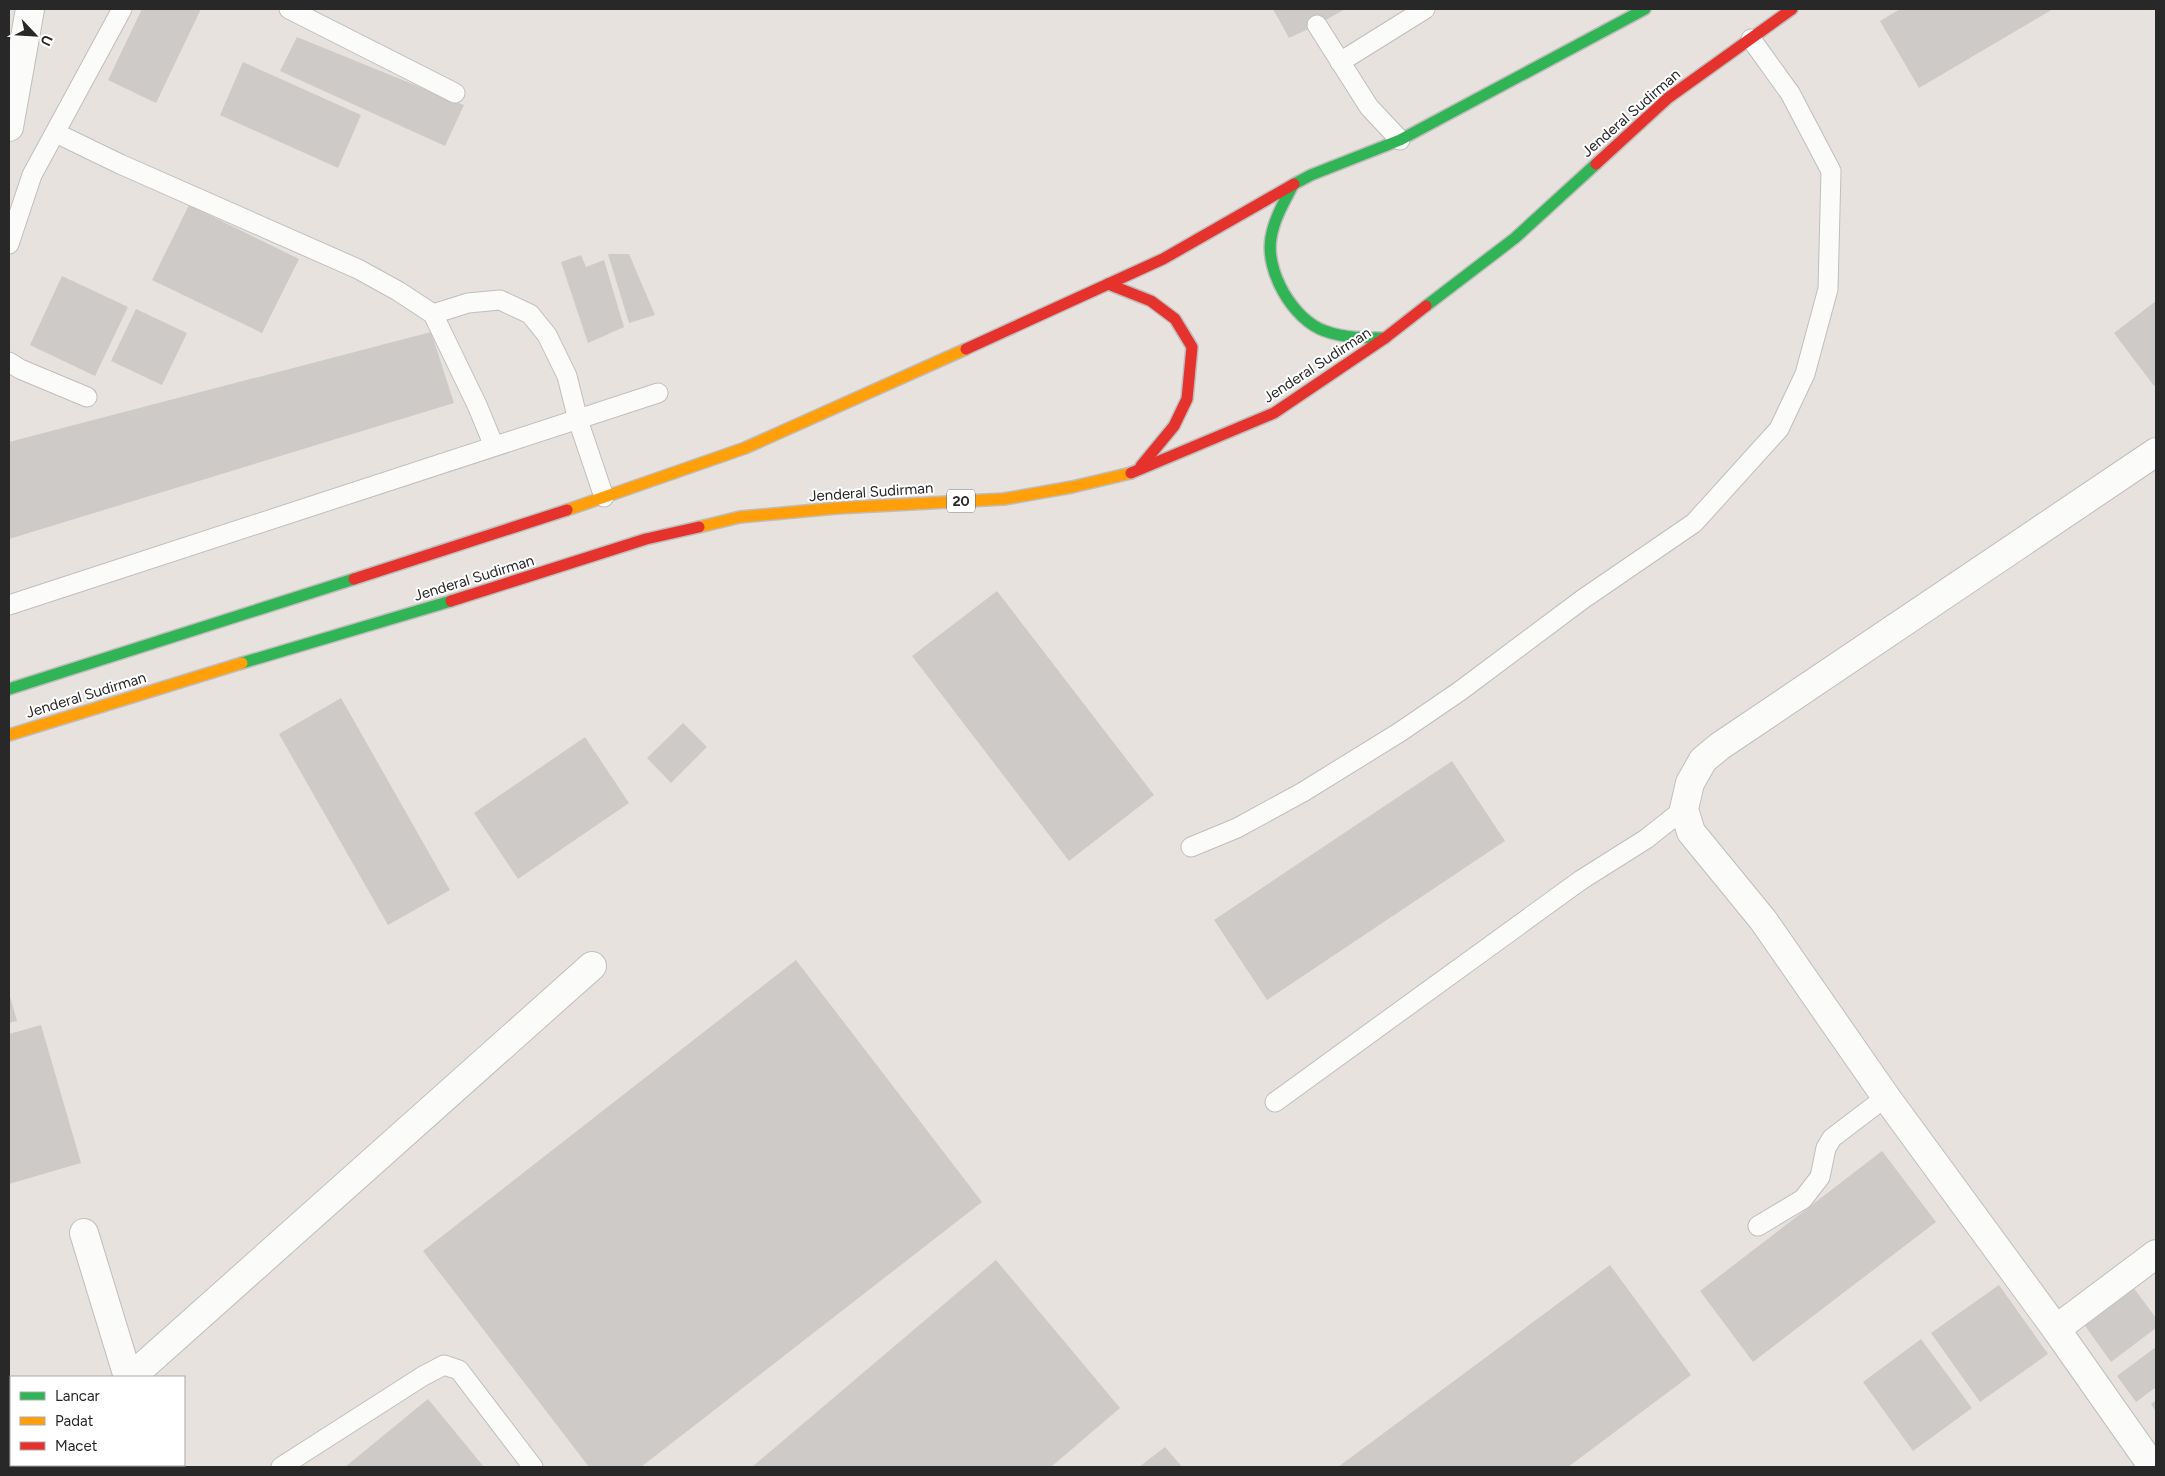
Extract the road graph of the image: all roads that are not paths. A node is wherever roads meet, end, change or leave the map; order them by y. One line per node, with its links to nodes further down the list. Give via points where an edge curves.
1 (30, 9): 12 (street)
2 (122, 9): 13 (lane)
3 (289, 9): 7 (lane)
4 (1425, 9): 10 (lane)
5 (1645, 9): 14 (highway, Jenderal Sudirman)
6 (1792, 9): 9 (highway, Jenderal Sudirman / 20)
7 (306, 13): 11 (lane)
8 (1317, 25): 10 (lane)
9 (1751, 39): 19 (highway, Jenderal Sudirman / 20, via 1668,98 1515,238); 32 (lane, via 1790,94 1831,171 1828,289 1804,374 1779,429 1694,523 1582,599 1460,691 1303,792 1237,828)
10 (1340, 62): 14 (lane, via 1369,107)
11 (456, 93)
12 (9, 127)
13 (56, 133): 16 (lane, via 32,175); 18 (lane, via 358,269)
14 (1400, 140): 15 (highway, Jenderal Sudirman)
15 (1293, 185): 17 (highway, Jenderal Sudirman, via 1163,259); 19 (highway, via 1275,221 1270,247 1273,265 1294,308 1322,331 1349,337)
16 (9, 244)
17 (1108, 284): 26 (highway, via 1151,300 1175,318 1192,348 1187,400 1174,426); 27 (highway, Jenderal Sudirman, via 744,448)
18 (433, 314): 23 (lane, via 468,303 500,300 530,314 547,335 568,376); 24 (lane)
19 (1385, 338): 26 (highway, Jenderal Sudirman / 20, via 1274,413)
20 (9, 362): 22 (lane)
21 (658, 393): 23 (lane)
22 (87, 397)
23 (578, 420): 24 (lane); 27 (lane)
24 (494, 446): 28 (lane)
25 (2156, 452): 31 (street, via 1720,746 1703,760 1690,784)
26 (1135, 472): 30 (highway, Jenderal Sudirman / 20, via 1004,499 740,517 646,539)
27 (604, 498): 29 (highway, Jenderal Sudirman)
28 (9, 605)
29 (9, 688)
30 (9, 735)
31 (1684, 809): 34 (street, via 1691,832 1763,920); 35 (lane)
32 (1191, 847)
33 (592, 966): 41 (street)
34 (1886, 1097): 36 (lane, via 1832,1138 1826,1148 1820,1177 1802,1199); 39 (street)
35 (1275, 1102)
36 (1758, 1226)
37 (84, 1233): 40 (street)
38 (2156, 1254): 39 (street)
39 (2056, 1329): 44 (street)
40 (130, 1376)
41 (131, 1376)
42 (281, 1467): 43 (lane, via 444,1365 459,1370)
43 (533, 1467)
44 (2153, 1467)

